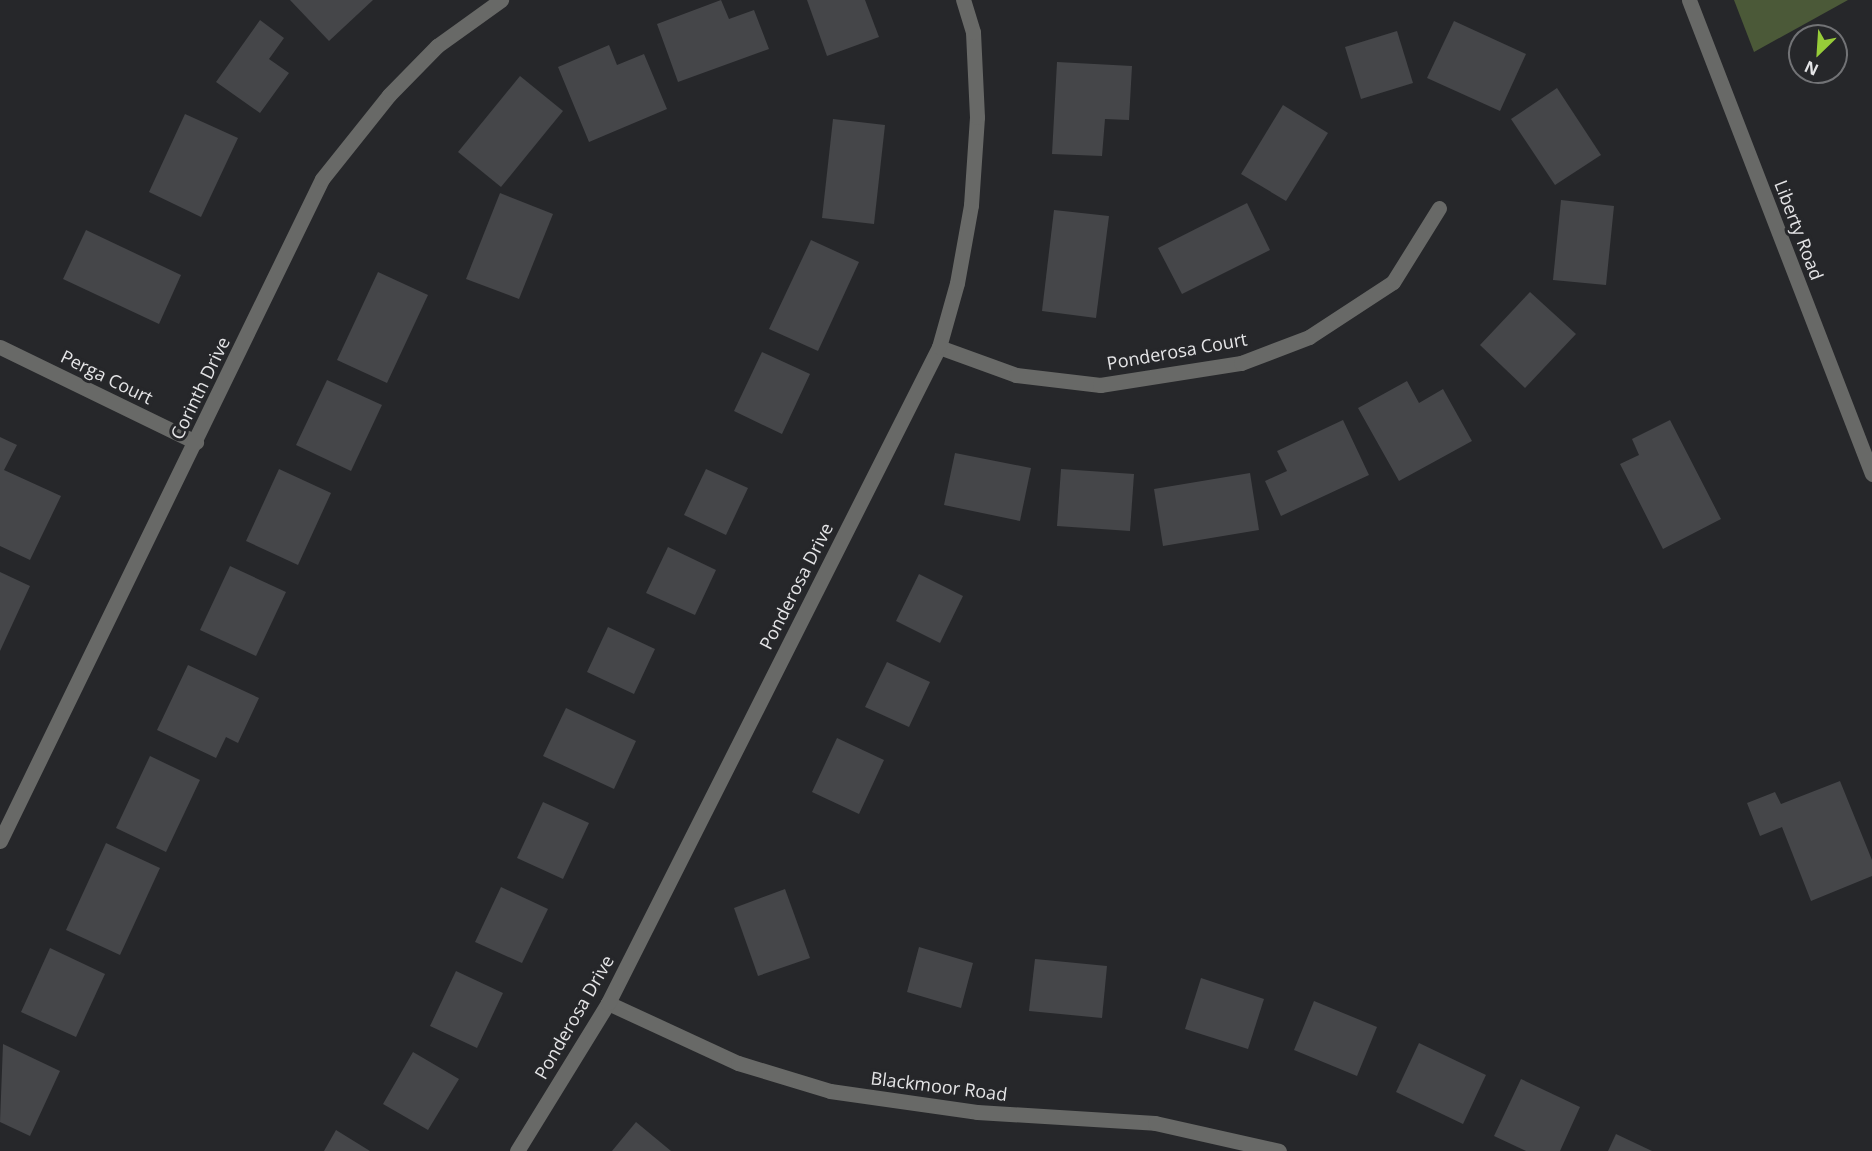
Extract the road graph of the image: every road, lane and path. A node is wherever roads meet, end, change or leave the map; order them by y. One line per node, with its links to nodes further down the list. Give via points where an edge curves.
1 (501, 0): 7 (street, Corinth Drive, via 429,54 389,95 322,179)
2 (963, 0): 5 (street, Ponderosa Drive, via 973,32 977,117 969,216 957,283)
3 (1689, 0): 8 (street, Liberty Road)
4 (1439, 208): 5 (street, Ponderosa Court, via 1393,282 1317,333 1241,363 1100,385 1016,375)
5 (939, 346): 10 (street, Ponderosa Drive)
6 (0, 347): 7 (street, Perga Court)
7 (196, 442): 9 (street, Corinth Drive)
8 (1872, 474)
9 (0, 841)
10 (608, 1003): 11 (street, Ponderosa Drive); 12 (street, Blackmoor Road, via 738,1063 830,1091 976,1112 1155,1123)
11 (517, 1151)
12 (1279, 1151)

